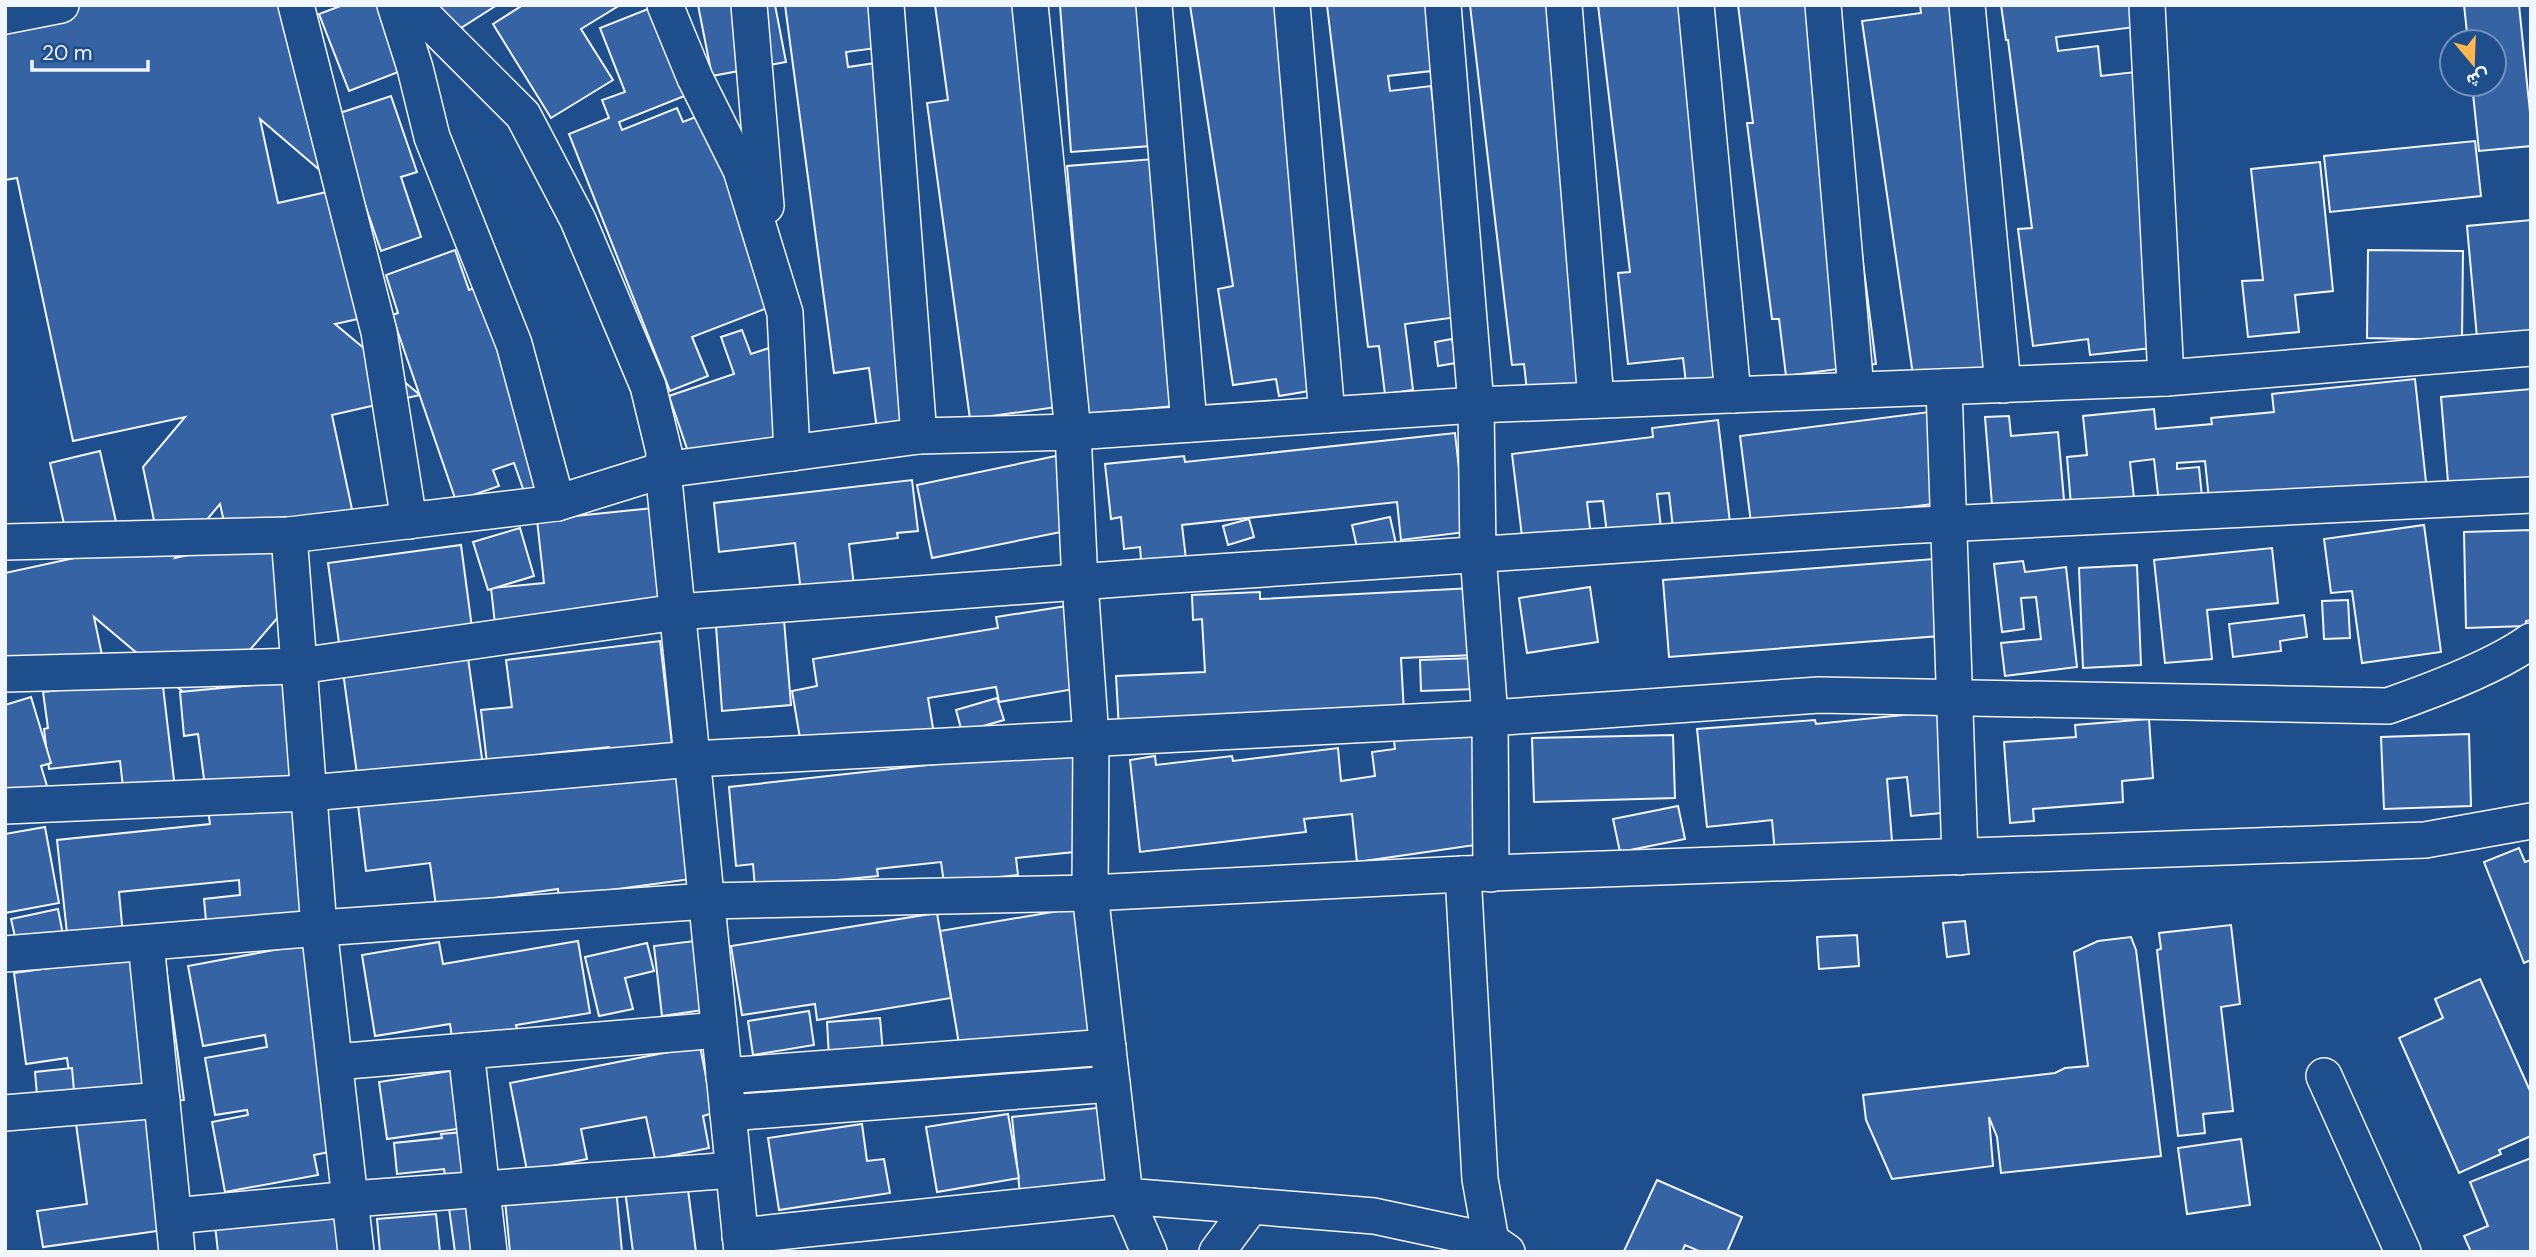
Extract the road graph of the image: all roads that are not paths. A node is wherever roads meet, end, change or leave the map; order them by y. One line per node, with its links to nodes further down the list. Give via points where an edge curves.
1 (61, 5): 17 (street)
2 (296, 5): 37 (street, via 379,332)
3 (395, 5): 36 (street, via 432,137 514,344)
4 (413, 5): 34 (street, via 523,115 578,220 648,386 664,452)
5 (665, 5): 19 (street)
6 (749, 5): 18 (street)
7 (886, 5): 32 (street)
8 (1030, 5): 31 (street)
9 (1154, 5): 30 (street)
10 (1292, 5): 29 (street)
11 (1443, 5): 28 (street)
12 (1564, 5): 27 (street)
13 (1696, 5): 26 (street)
14 (1823, 5): 25 (street)
15 (1967, 5): 23 (street)
16 (2147, 5): 22 (street)
17 (5, 16)
18 (754, 72): 19 (street); 20 (street)
19 (695, 78): 20 (street, via 741,170)
20 (771, 269): 33 (street, via 785,313)
21 (2531, 348): 22 (street)
22 (2166, 378): 23 (street)
23 (2003, 384): 24 (street)
24 (1944, 387): 25 (street); 38 (street)
25 (1856, 390): 26 (street)
26 (1734, 395): 27 (street)
27 (1596, 400): 28 (street)
28 (1476, 405): 29 (street); 41 (street)
29 (1326, 415): 30 (street)
30 (1189, 424): 31 (street)
31 (1073, 432): 32 (street); 42 (street)
32 (919, 436): 33 (street)
33 (792, 453): 34 (street)
34 (663, 470): 36 (street); 43 (street)
35 (2531, 495): 38 (street)
36 (557, 503): 37 (street)
37 (408, 521): 39 (street)
38 (1949, 524): 41 (street); 47 (street)
39 (289, 535): 40 (street); 45 (street)
40 (5, 542)
41 (1478, 554): 42 (street); 48 (street)
42 (1080, 583): 43 (street); 49 (street)
43 (677, 612): 45 (street); 50 (street)
44 (2531, 641): 47 (street, via 2388,706)
45 (299, 666): 46 (street); 51 (street)
46 (5, 674)
47 (1955, 698): 48 (street, via 1819,695); 54 (street)
48 (1490, 718): 49 (street); 55 (street)
49 (1091, 738): 50 (street); 56 (street)
50 (692, 759): 51 (street); 57 (street)
51 (309, 793): 52 (street); 58 (street)
52 (5, 806)
53 (2531, 821): 54 (street, via 2425,840)
54 (1960, 857): 55 (street)
55 (1477, 874): 56 (street); 78 (street, via 1480,1179)
56 (1090, 893): 57 (street); 62 (street)
57 (706, 901): 58 (street); 61 (street)
58 (319, 928): 59 (street); 64 (street)
59 (146, 943): 60 (street); 68 (street)
60 (5, 954)
61 (719, 1030): 63 (street); 65 (street)
62 (1108, 1047): 65 (street); 67 (street)
63 (466, 1051): 64 (street); 72 (street)
64 (335, 1062): 74 (street)
65 (724, 1076): 70 (street)
66 (2324, 1076): 84 (street)
67 (1112, 1084): 70 (street); 73 (street)
68 (162, 1100): 69 (street); 76 (street)
69 (5, 1113)
70 (727, 1113): 71 (street)
71 (733, 1170): 72 (street); 77 (street)
72 (482, 1188): 74 (street); 82 (street)
73 (1125, 1196): 75 (street); 77 (street); 79 (street)
74 (352, 1199): 76 (street); 81 (street)
75 (1251, 1206): 78 (street, via 1374,1216); 83 (street)
76 (174, 1216): 80 (street)
77 (741, 1244)
78 (1499, 1247)
79 (1138, 1250)
80 (177, 1252)
81 (356, 1252)
82 (489, 1252)
83 (1217, 1252)
84 (2403, 1252)

